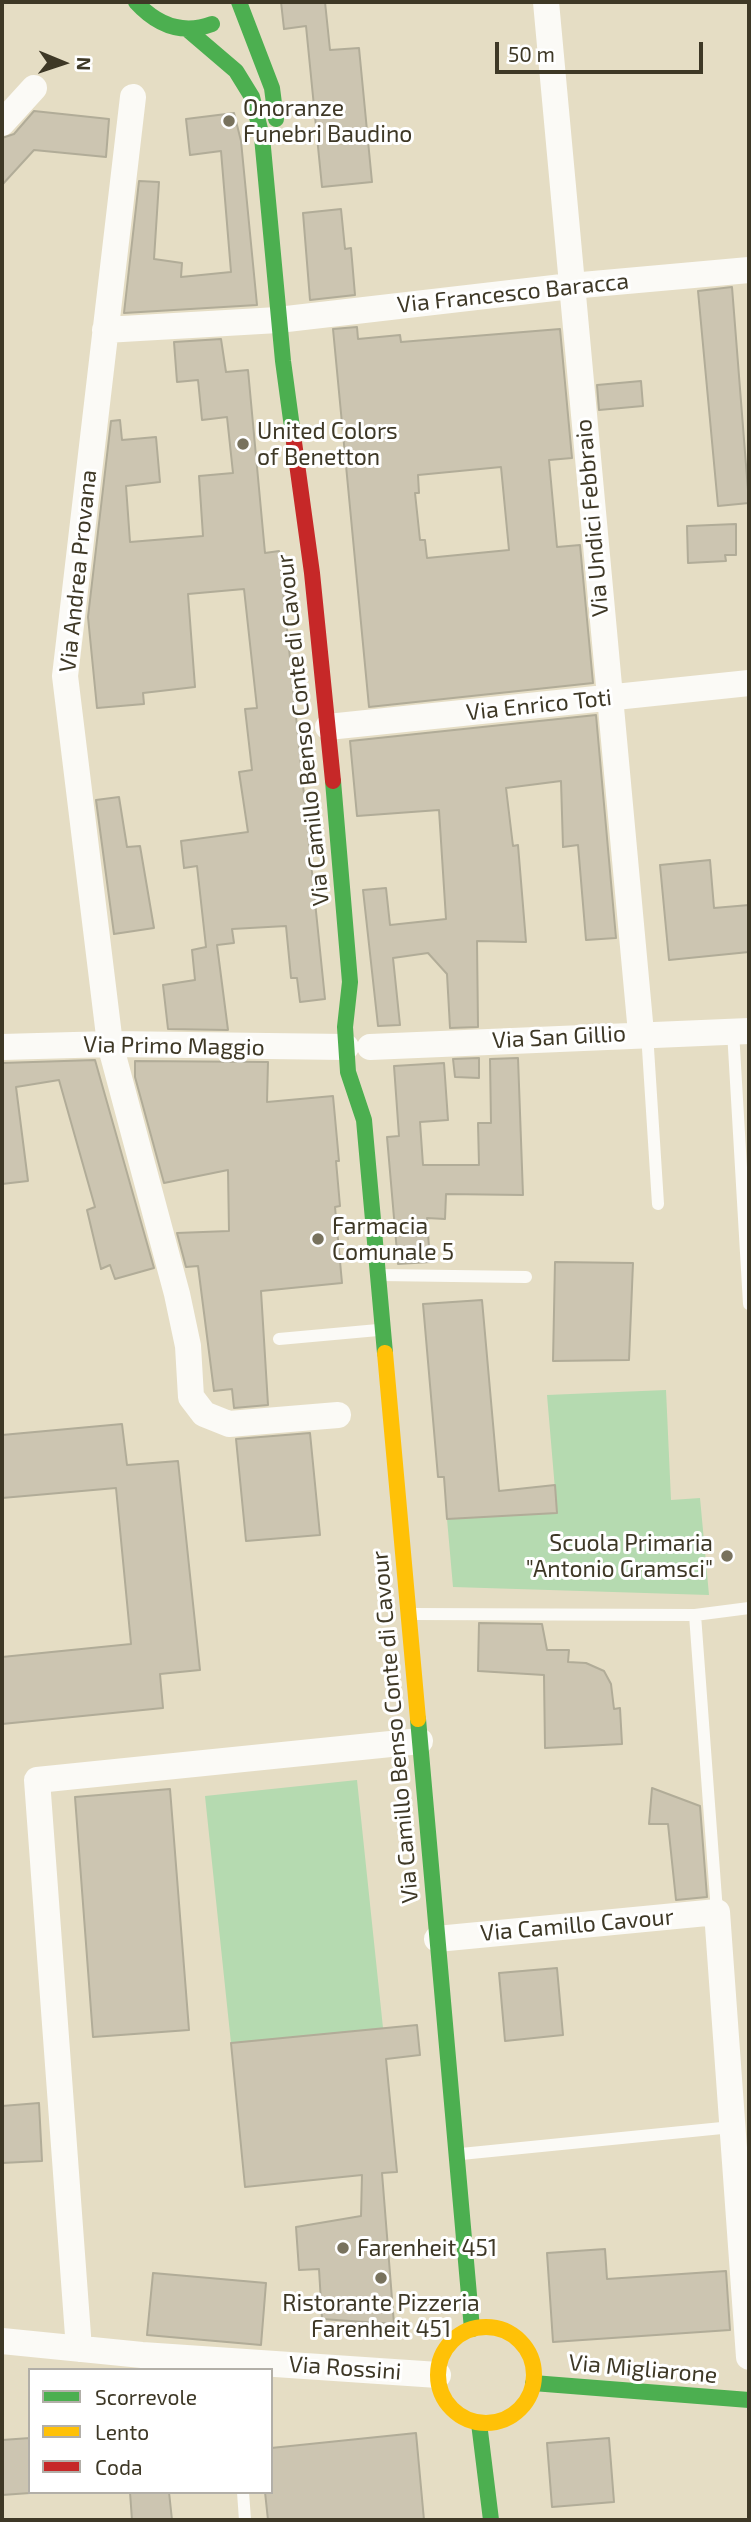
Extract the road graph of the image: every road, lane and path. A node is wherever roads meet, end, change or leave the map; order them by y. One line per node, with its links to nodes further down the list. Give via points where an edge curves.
1 (135, 2): 4 (main road, via 150,18)
2 (238, 2): 4 (main road, via 208,27); 8 (main road, via 272,88)
3 (546, 2): 10 (street, Via Undici Febbraio)
4 (188, 30): 11 (main road, Via Camillo Benso Conte di Cavour, via 236,71 252,97)
5 (34, 88): 7 (street)
6 (133, 97): 12 (street, Via Andrea Provana)
7 (2, 123)
8 (280, 149)
9 (749, 270): 10 (street, Via Francesco Baracca)
10 (571, 286): 11 (street, Via Francesco Baracca); 14 (street, Via Undici Febbraio)
11 (289, 311): 12 (street, Via Francesco Baracca); 15 (main road, Via Camillo Benso Conte di Cavour, via 299,472)
12 (105, 330): 20 (street, Via Andrea Provana, via 65,676)
13 (749, 683): 14 (street, Via Enrico Toti)
14 (608, 697): 15 (street, Via Enrico Toti); 18 (street, Via Undici Febbraio)
15 (328, 727): 16 (main road, Via Camillo Benso Conte di Cavour)
16 (350, 982): 19 (main road, Via Camillo Benso Conte di Cavour); 19 (main road, Via Camillo Benso Conte di Cavour, via 345,1027)
17 (741, 1031): 18 (street, Via San Gillio); 27 (lane)
18 (644, 1033): 19 (street, Via San Gillio); 24 (lane)
19 (363, 1039): 20 (street, Via Primo Maggio); 23 (main road, Via Camillo Benso Conte di Cavour, via 348,1072)
20 (110, 1044): 21 (street, Via Primo Maggio); 30 (street, Via Andrea Provana, via 180,1307 191,1397 204,1414 229,1424)
21 (2, 1046)
22 (370, 1083): 23 (main road, Via Camillo Benso Conte di Cavour)
23 (364, 1121): 25 (main road, Via Camillo Benso Conte di Cavour)
24 (658, 1204)
25 (377, 1275): 26 (lane); 28 (main road, Via Camillo Benso Conte di Cavour)
26 (526, 1277)
27 (749, 1304)
28 (382, 1330): 29 (lane); 32 (main road, Via Camillo Benso Conte di Cavour)
29 (279, 1339)
30 (338, 1415)
31 (749, 1608): 33 (lane)
32 (408, 1614): 33 (lane); 34 (main road, Via Camillo Benso Conte di Cavour)
33 (695, 1615): 35 (lane)
34 (420, 1741): 36 (main road, Via Camillo Benso Conte di Cavour); 41 (street, via 37,1780)
35 (717, 1912): 36 (street, Via Camillo Cavour); 37 (street)
36 (437, 1939): 38 (main road, Via Camillo Benso Conte di Cavour)
37 (732, 2127): 38 (lane); 42 (street)
38 (456, 2154): 39 (main road, Via Camillo Benso Conte di Cavour)
39 (472, 2329): 44 (main road, via 447,2346); 45 (main road, via 504,2330 518,2338 531,2359)
40 (2, 2341): 41 (street, Via Rossini)
41 (79, 2349): 43 (street, Via Rossini)
42 (749, 2357)
43 (233, 2365): 44 (street, Via Rossini)
44 (438, 2375): 47 (main road, via 446,2401 455,2412)
45 (533, 2383): 46 (main road, Via Migliarone); 47 (main road, via 520,2409 501,2420)
46 (749, 2400)
47 (479, 2423): 50 (main road)
48 (243, 2494): 49 (lane)
49 (245, 2520)
50 (491, 2520)

